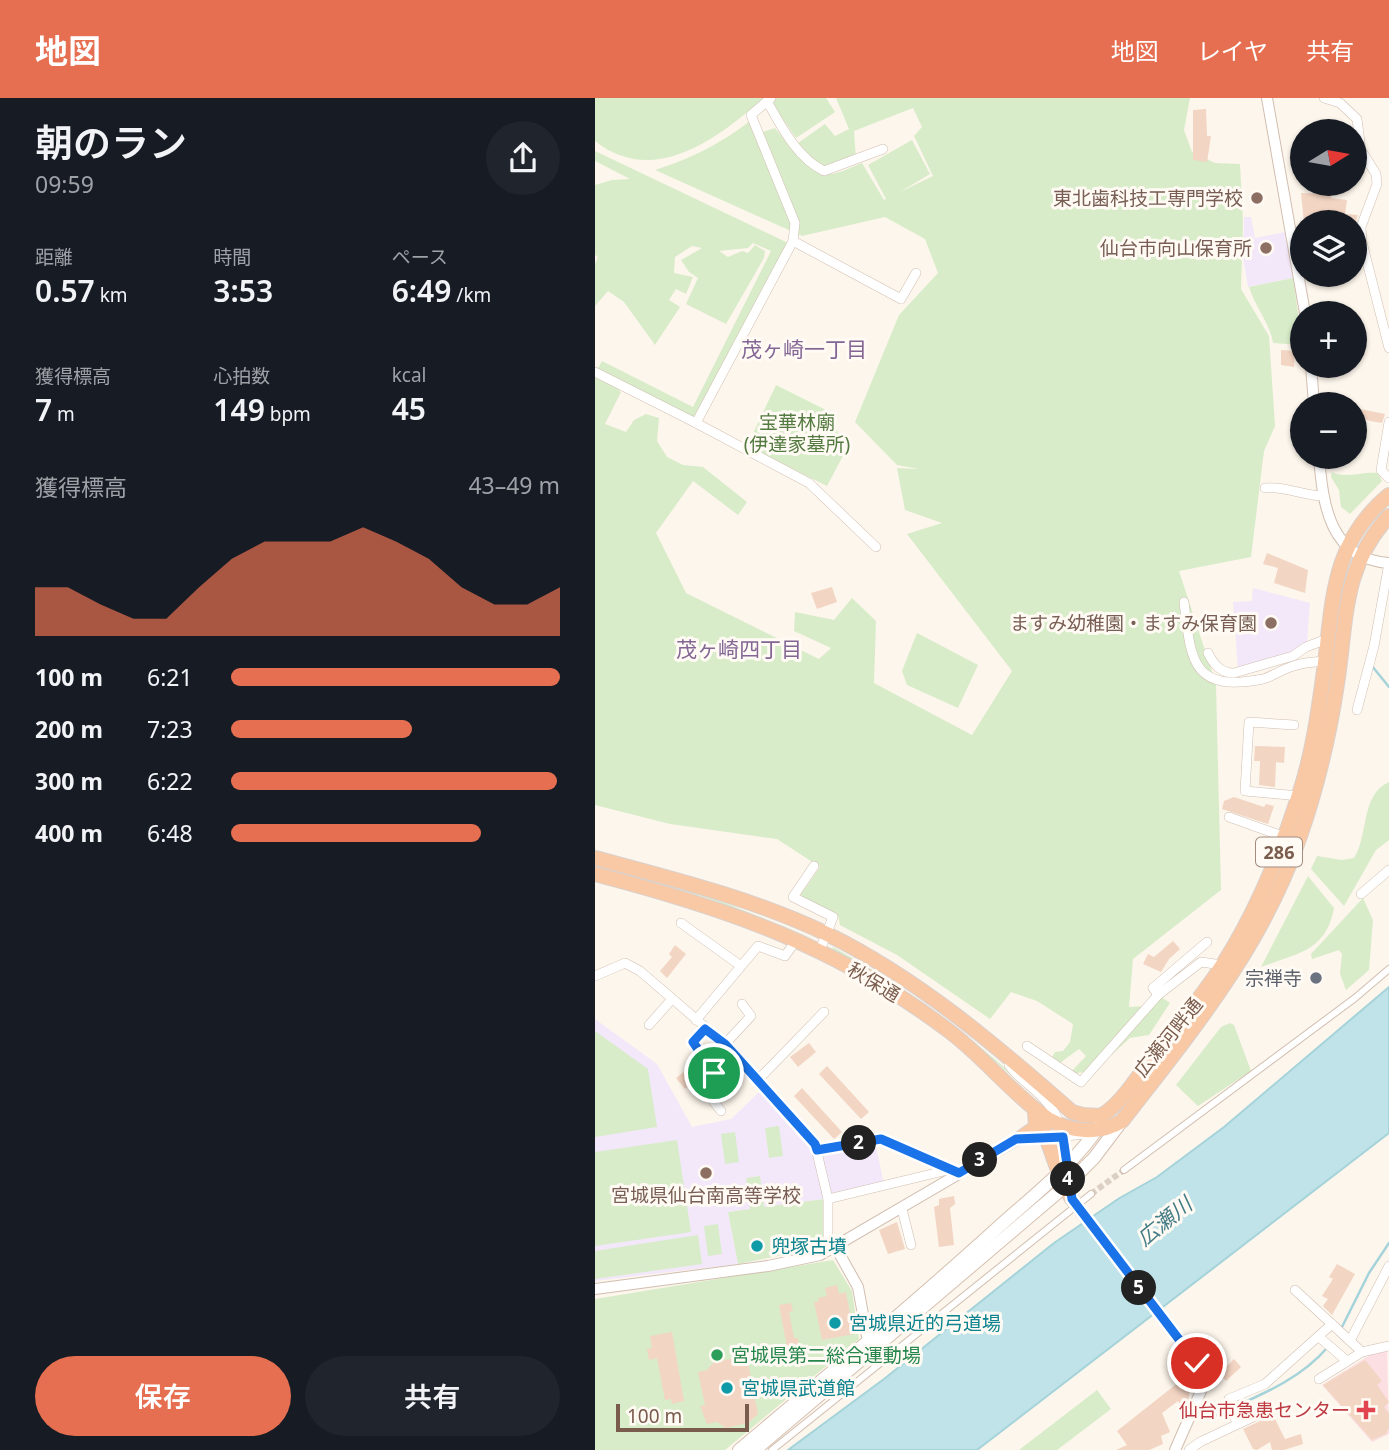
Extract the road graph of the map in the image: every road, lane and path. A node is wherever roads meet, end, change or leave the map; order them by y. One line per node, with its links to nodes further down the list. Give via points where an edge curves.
1 (1267, 98): 7 (street)
2 (1325, 99): 8 (street, via 1340,103 1357,119 1361,150 1376,174 1377,184 1361,227 1362,242)
3 (769, 100): 4 (street, via 780,125 805,158 824,171); 5 (street, via 751,115 795,223)
4 (883, 149)
5 (793, 241): 6 (street, via 901,299); 11 (street)
6 (916, 273)
7 (1303, 301)
8 (1389, 348)
9 (595, 373): 11 (street)
10 (1389, 422): 13 (street, via 1381,470)
11 (696, 423): 18 (street, via 809,483)
12 (1321, 469): 16 (street)
13 (1389, 478)
14 (1265, 488): 16 (street, via 1285,487)
15 (1389, 495): 19 (highway, 広瀬河畔通 / 286)
16 (1324, 496): 19 (street, via 1329,521)
17 (1389, 516): 20 (highway, 広瀬河畔通 / 286)
18 (876, 547)
19 (1346, 547): 20 (street); 23 (highway, 広瀬河畔通 / 286, via 1333,592)
20 (1360, 556): 21 (street); 59 (highway, 広瀬河畔通 / 286, via 1349,591 1321,771 1285,877 1238,967 1192,1034)
21 (1389, 563): 26 (street)
22 (1184, 603): 25 (street, via 1189,643 1204,676 1223,681 1264,679 1290,667)
23 (1327, 639): 24 (street, via 1293,656 1234,673 1218,668); 25 (highway, 広瀬河畔通 / 286)
24 (1208, 653)
25 (1325, 661): 28 (highway, 広瀬河畔通 / 286, via 1317,722)
26 (1357, 710)
27 (1294, 725): 28 (street, via 1249,722 1245,790)
28 (1299, 796): 30 (highway, 広瀬河畔通 / 286)
29 (1229, 817): 30 (street)
30 (1285, 838): 42 (highway, 広瀬河畔通 / 286)
31 (595, 859): 37 (highway, 秋保通, via 730,896)
32 (814, 866): 37 (street, via 793,897 834,917)
33 (1389, 870): 35 (street)
34 (595, 874): 38 (highway, 秋保通, via 726,911)
35 (1361, 894)
36 (681, 923): 41 (street)
37 (828, 934): 40 (street); 54 (highway, 秋保通, via 923,992)
38 (797, 939): 40 (highway, 秋保通); 41 (street, via 785,956 758,946)
39 (1207, 942): 45 (street, via 1153,988)
40 (820, 950): 56 (highway, 秋保通, via 894,993)
41 (741, 965): 49 (street)
42 (1222, 965): 45 (street, via 1202,962); 58 (highway, 広瀬河畔通 / 286)
43 (1389, 969): 66 (street)
44 (595, 976): 46 (street, via 628,964)
45 (1158, 995): 53 (street, via 1081,1082)
46 (672, 999): 49 (street); 50 (street)
47 (742, 1004): 52 (street, via 751,1016)
48 (824, 1012): 55 (street)
49 (696, 1020): 51 (street)
50 (649, 1026)
51 (705, 1029): 52 (street); 57 (street, via 693,1042 714,1073 700,1084)
52 (725, 1044): 55 (street)
53 (1027, 1046)
54 (1005, 1057): 56 (street); 58 (highway, 秋保通, via 1072,1112 1092,1116)
55 (757, 1082): 64 (street)
56 (1039, 1101): 61 (highway, 秋保通); 62 (highway, via 1036,1127); 63 (highway)
57 (721, 1111)
58 (1108, 1112): 60 (main road, 広瀬河畔通)
59 (1122, 1121): 60 (highway, 秋保通); 68 (main road, 広瀬河畔通, via 1094,1158)
60 (1097, 1130): 61 (highway, 秋保通); 65 (main road, 広瀬河畔通)
61 (1062, 1132): 63 (street); 65 (street)
62 (1022, 1137): 63 (street); 67 (street)
63 (1047, 1138): 65 (highway)
64 (817, 1150): 67 (street, via 881,1139); 69 (street)
65 (1062, 1168): 68 (highway); 79 (main road, 広瀬河畔通)
66 (1124, 1170)
67 (954, 1172): 69 (street); 70 (street)
68 (1076, 1194): 87 (main road, 広瀬河畔通); 88 (street, via 1059,1217); 89 (street, bridge, via 1197,1363 1201,1391)
69 (828, 1199): 72 (street)
70 (902, 1209): 71 (street); 72 (street)
71 (911, 1245)
72 (832, 1249): 74 (street, via 768,1266); 79 (street, via 858,1287)
73 (1389, 1266): 78 (street)
74 (595, 1289)
75 (1294, 1290): 76 (street)
76 (1334, 1326): 77 (street); 78 (street)
77 (1319, 1337): 82 (street); 85 (street, via 1265,1384 1229,1399)
78 (1349, 1337): 81 (street)
79 (868, 1342): 86 (main road, 広瀬河畔通)
80 (1389, 1346): 81 (street)
81 (1362, 1352): 82 (street)
82 (1347, 1362): 83 (street)
83 (1319, 1380)
84 (1268, 1410): 85 (street)
85 (1236, 1421): 90 (street)
86 (739, 1450)
87 (755, 1450)
88 (772, 1450)
89 (1175, 1450)
90 (1189, 1450)

